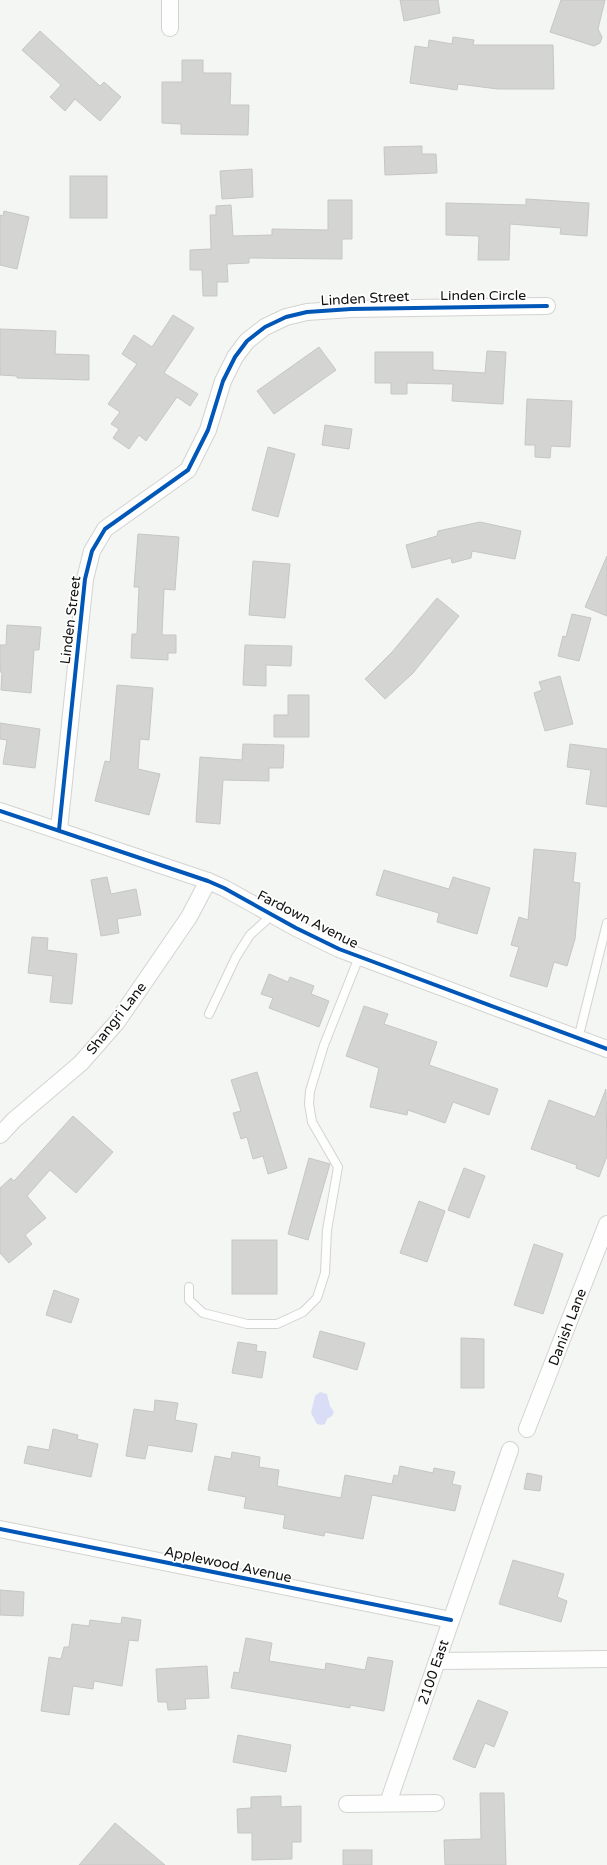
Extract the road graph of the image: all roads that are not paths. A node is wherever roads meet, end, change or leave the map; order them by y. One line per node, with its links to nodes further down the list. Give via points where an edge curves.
1 (170, 0): 2 (street)
2 (170, 28)
3 (547, 306): 4 (street, Linden Circle)
4 (419, 307): 6 (street, Linden Street, via 307,312 264,326 235,356 223,381 208,430 188,470 105,529 92,550 85,579)
5 (0, 810): 6 (street, Fardown Avenue)
6 (59, 830): 7 (street, Fardown Avenue)
7 (208, 881): 8 (street, Fardown Avenue); 14 (street, Shangri Lane, via 189,917 117,1022 81,1063)
8 (272, 915): 10 (street, Fardown Avenue); 11 (lane, via 250,935 236,957)
9 (607, 923): 12 (lane)
10 (359, 957): 12 (street, Fardown Avenue); 16 (lane, via 324,1045 310,1091 312,1122 338,1167 324,1273 317,1298 303,1312 277,1324 247,1324 203,1313 189,1300)
11 (209, 1014)
12 (578, 1039): 13 (street, Fardown Avenue)
13 (607, 1049)
14 (0, 1135)
15 (607, 1224): 17 (street, Danish Lane)
16 (189, 1287)
17 (527, 1430)
18 (510, 1450): 20 (street, 2100 East)
19 (0, 1529): 20 (street, Applewood Avenue)
20 (451, 1620): 22 (street, 2100 East)
21 (607, 1659): 22 (street)
22 (437, 1661): 23 (street, 2100 East)
23 (388, 1803): 24 (street); 25 (street)
24 (436, 1803)
25 (347, 1804)

